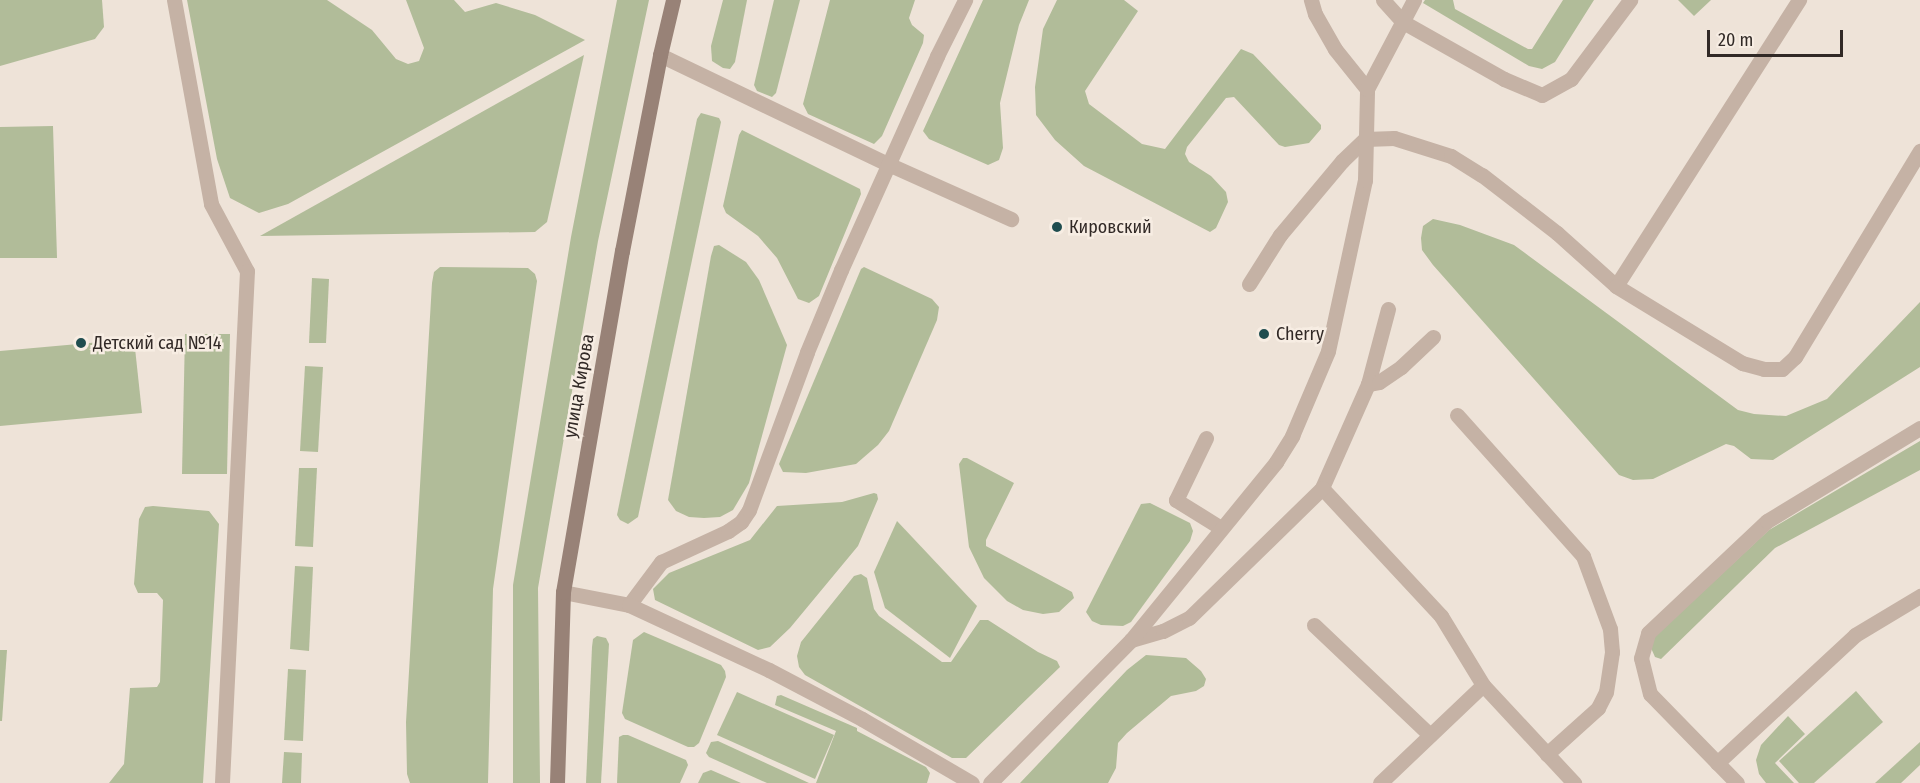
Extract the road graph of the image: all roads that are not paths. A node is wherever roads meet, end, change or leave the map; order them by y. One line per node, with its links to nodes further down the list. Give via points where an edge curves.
1 (174, 0): 35 (street, via 211,204 247,271)
2 (673, 0): 10 (main road, улица Кирова)
3 (965, 0): 14 (street)
4 (1311, 0): 11 (street, via 1335,49)
5 (1383, 0): 9 (street)
6 (1414, 0): 9 (street)
7 (1630, 0): 9 (street, via 1571,80 1542,95 1504,79)
8 (1799, 0): 17 (street)
9 (1403, 22): 11 (street)
10 (660, 55): 14 (street); 26 (main road, улица Кирова)
11 (1367, 89): 12 (street)
12 (1365, 139): 16 (street, via 1280,235); 17 (street, via 1394,138 1451,156 1557,233); 25 (street, via 1365,180 1328,351 1287,445)
13 (1920, 151): 17 (street, via 1796,357 1782,369 1742,363)
14 (888, 164): 15 (street); 28 (street, via 807,352 749,510 728,531 661,562)
15 (1011, 219)
16 (1249, 284)
17 (1616, 286)
18 (1388, 309): 20 (street)
19 (1433, 337): 20 (street, via 1401,367 1379,382)
20 (1368, 384): 24 (street)
21 (1457, 415): 33 (street, via 1583,556 1610,629 1612,652 1606,692 1598,708)
22 (1920, 428): 34 (street, via 1767,521 1648,633 1641,658 1650,694)
23 (1206, 438): 25 (street, via 1176,500)
24 (1322, 488): 30 (street, via 1189,618); 31 (street, via 1441,616)
25 (1221, 528): 30 (street)
26 (563, 592): 28 (street); 36 (main road, улица Кирова)
27 (1920, 596): 34 (street, via 1855,635)
28 (629, 605): 37 (street, via 769,670)
29 (1314, 625): 32 (street)
30 (1131, 640): 38 (street)
31 (1483, 685): 32 (street); 33 (street)
32 (1430, 735): 39 (street)
33 (1547, 754): 40 (street)
34 (1717, 763): 41 (street)
35 (222, 783)
36 (557, 783)
37 (972, 783)
38 (990, 783)
39 (1380, 783)
40 (1574, 783)
41 (1737, 783)

